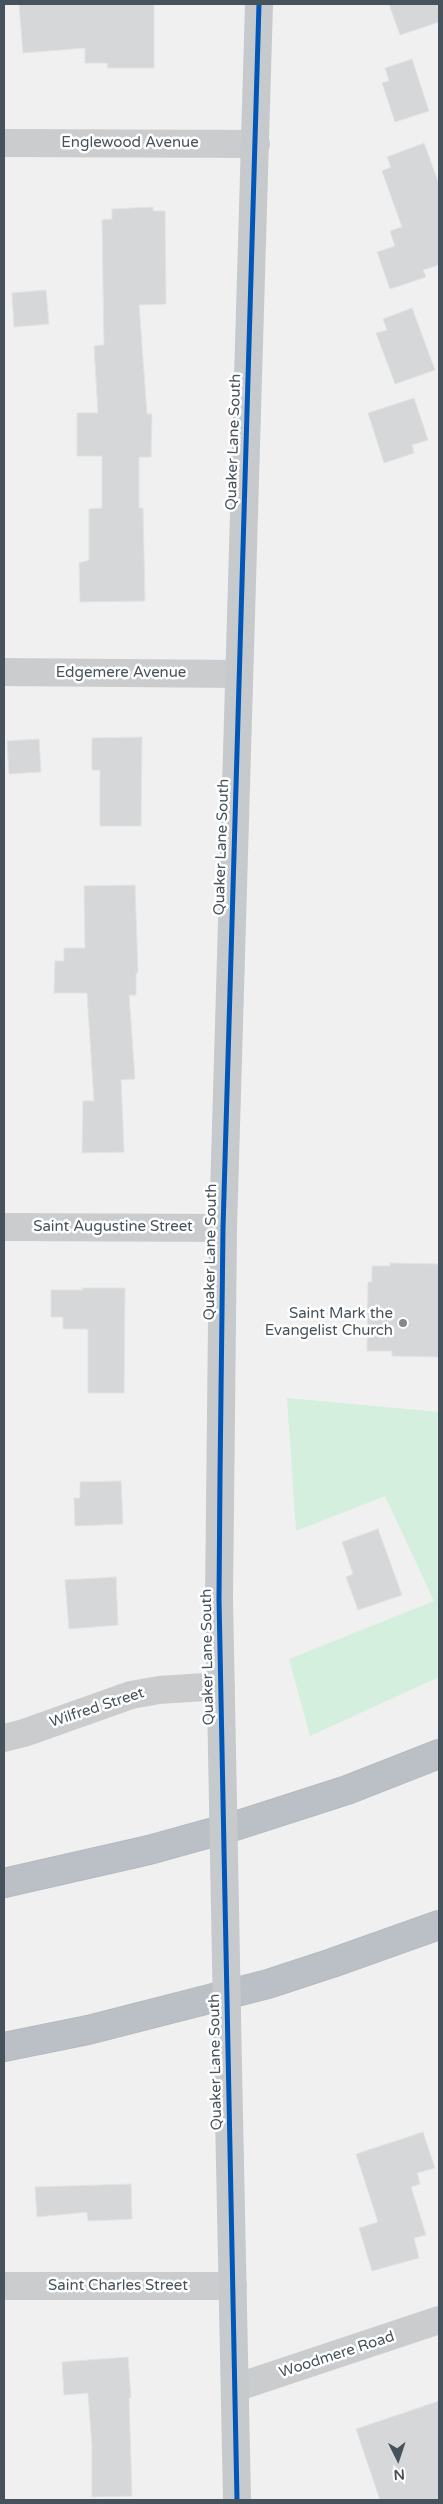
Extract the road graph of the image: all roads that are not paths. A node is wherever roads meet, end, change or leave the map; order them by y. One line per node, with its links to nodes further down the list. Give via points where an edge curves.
1 (259, 4): 3 (main road, Quaker Lane South)
2 (4, 143): 3 (street, Englewood Avenue)
3 (256, 144): 5 (main road, Quaker Lane South)
4 (4, 672): 5 (street, Edgemere Avenue)
5 (239, 674): 7 (main road, Quaker Lane South)
6 (4, 1227): 7 (street, Saint Augustine Street)
7 (223, 1228): 8 (main road, Quaker Lane South)
8 (221, 1686): 9 (street, Wilfred Street, via 131,1694); 15 (main road, Quaker Lane South, bridge)
9 (4, 1738)
10 (439, 1754): 11 (highway, via 347,1790 251,1822 149,1850)
11 (4, 1883)
12 (439, 1925): 13 (highway, via 268,1984 88,2030)
13 (4, 2047)
14 (4, 2286): 15 (street, Saint Charles Street)
15 (232, 2286): 17 (main road, Quaker Lane South)
16 (439, 2320): 17 (street, Woodmere Road)
17 (235, 2388): 18 (main road, Quaker Lane South)
18 (237, 2500)

